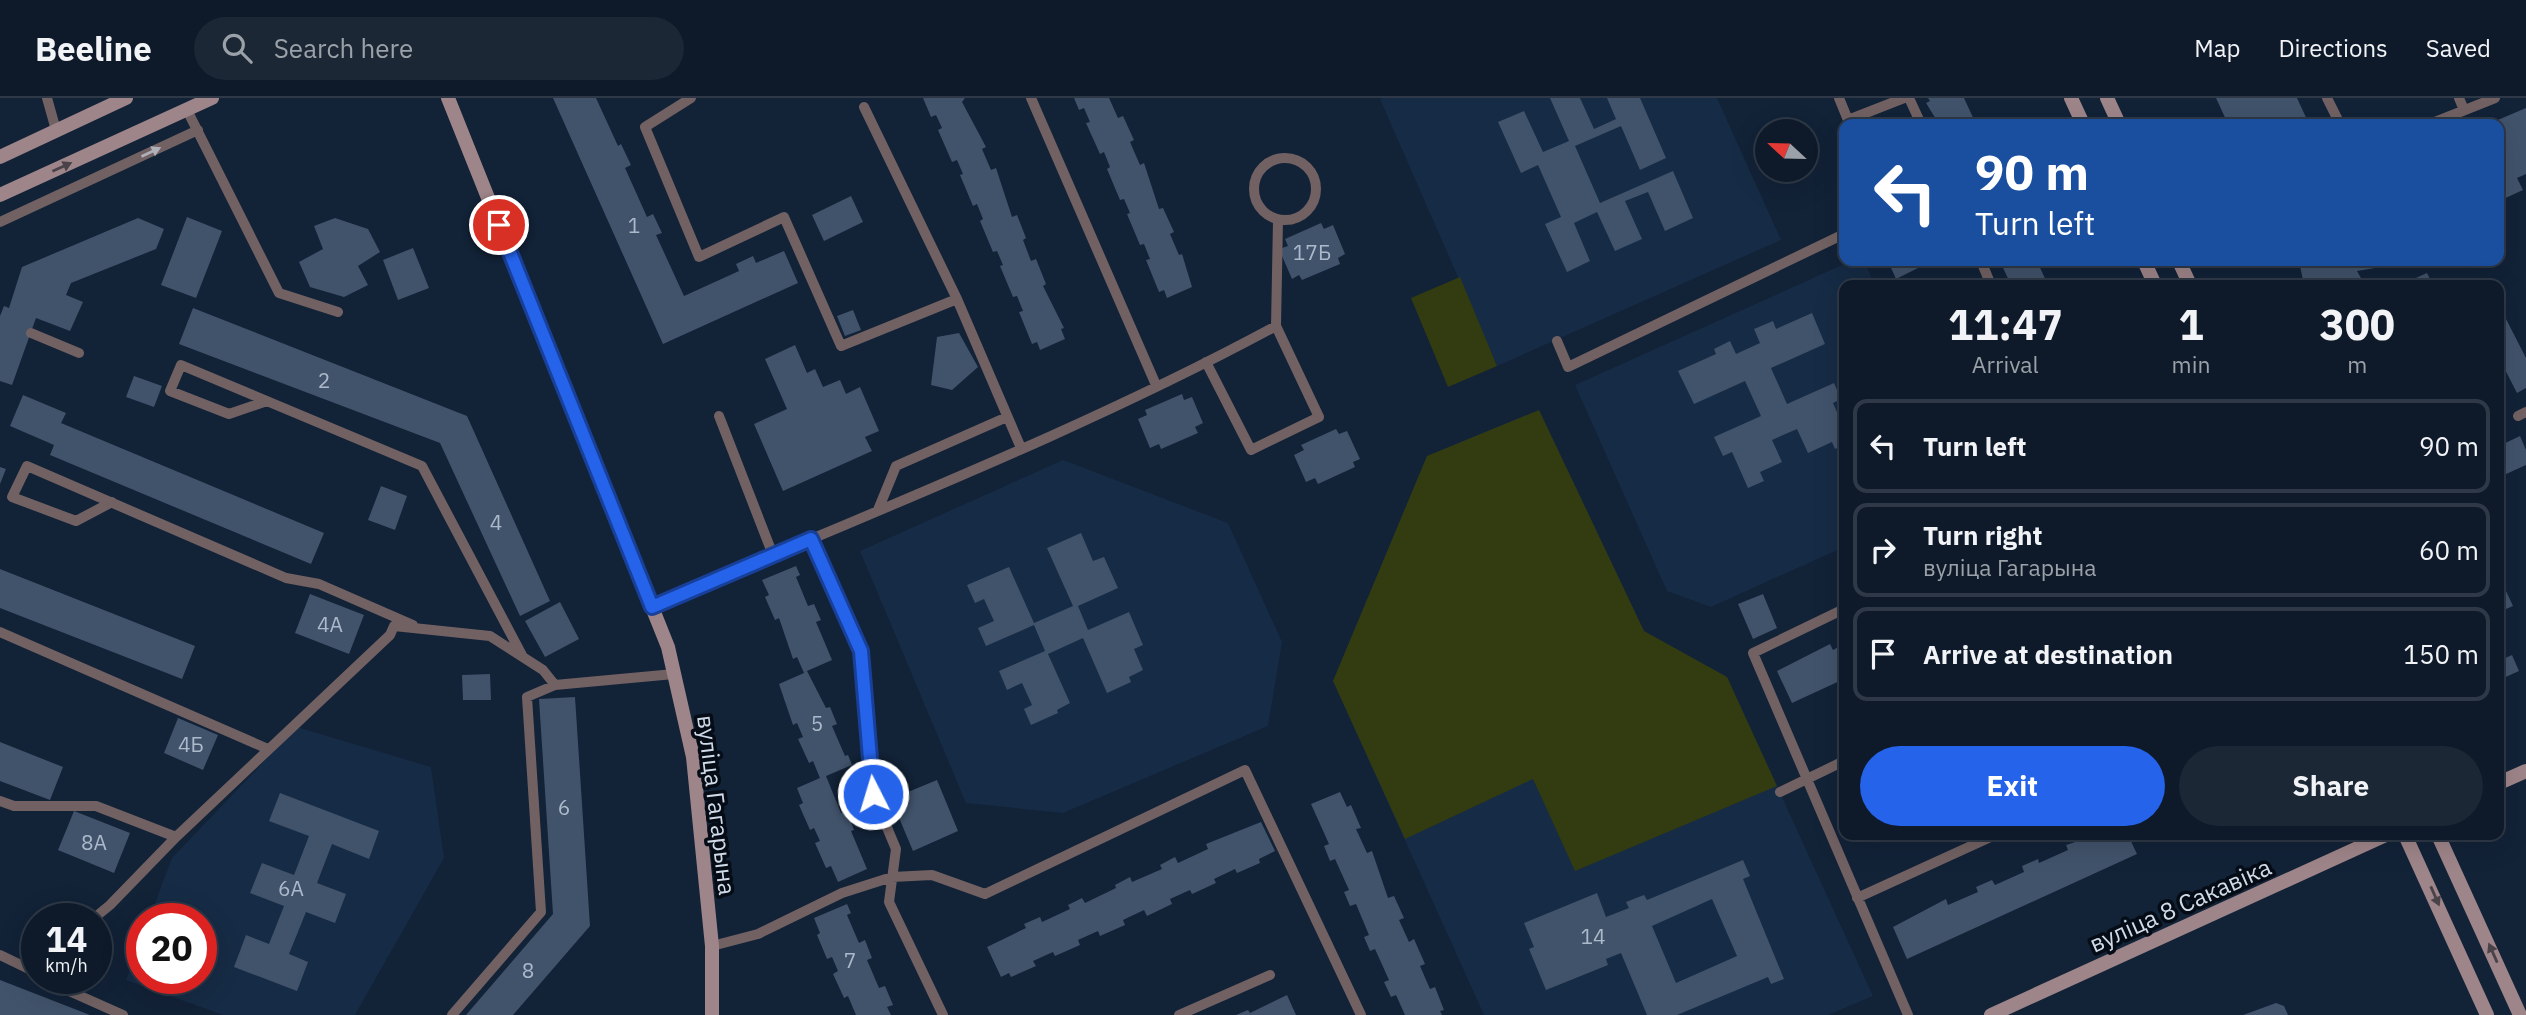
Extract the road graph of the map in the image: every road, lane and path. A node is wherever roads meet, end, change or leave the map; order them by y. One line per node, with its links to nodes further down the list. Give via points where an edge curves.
1 (47, 98): 24 (lane)
2 (126, 98): 24 (main road)
3 (212, 98): 15 (main road)
4 (448, 98): 47 (main road, вуліца Гагарына)
5 (691, 98): 31 (lane, via 645,127 699,257 784,217 841,346)
6 (1031, 98): 38 (lane)
7 (1839, 98): 17 (lane)
8 (1907, 98): 18 (lane); 19 (lane)
9 (2071, 98): 20 (main road)
10 (2107, 98): 21 (main road)
11 (2327, 98): 22 (lane)
12 (2459, 98): 16 (lane)
13 (2495, 98): 16 (lane)
14 (864, 107): 31 (lane)
15 (187, 110): 25 (lane); 27 (main road, one-way to 15)
16 (2464, 110): 23 (lane)
17 (1848, 119)
18 (1856, 119)
19 (1918, 119)
20 (2081, 119)
21 (2117, 119)
22 (2338, 119)
23 (2442, 119)
24 (56, 130): 26 (main road)
25 (198, 130): 29 (lane, one-way to 25); 32 (lane, via 279,293)
26 (0, 156)
27 (0, 195)
28 (1278, 220): 28 (lane, via 1299,217 1314,202 1311,171 1293,159 1265,165 1255,182 1256,201); 33 (lane)
29 (0, 222)
30 (1839, 236): 35 (lane, via 1568,367)
31 (957, 299): 41 (lane)
32 (338, 312)
33 (1276, 326): 37 (lane); 37 (lane, via 1319,417 1251,450)
34 (31, 333): 36 (lane)
35 (1557, 341)
36 (79, 353)
37 (1206, 362): 38 (lane)
38 (1156, 385): 42 (lane)
39 (267, 401): 39 (lane, via 181,365 170,391 229,414); 51 (lane, via 422,466)
40 (719, 416): 46 (lane)
41 (1007, 417): 42 (lane); 44 (lane, via 895,466)
42 (1021, 448): 44 (lane)
43 (112, 502): 43 (lane, via 27,466 12,496 76,521); 49 (lane, via 286,578 319,584)
44 (878, 510): 45 (lane)
45 (811, 539): 46 (lane); 66 (lane, via 861,651 873,794 896,849)
46 (773, 555): 47 (lane)
47 (652, 607): 52 (main road, вуліца Гагарына)
48 (1839, 611): 57 (lane, via 1753,653)
49 (423, 629): 51 (lane, via 489,636); 54 (lane, via 394,626 390,635)
50 (0, 632): 54 (lane)
51 (523, 658): 53 (lane)
52 (674, 674): 53 (lane); 69 (main road, вуліца Гагарына, via 693,757)
53 (555, 684): 75 (lane, via 527,697 541,912)
54 (268, 749): 61 (lane)
55 (1839, 763): 57 (lane)
56 (2526, 771): 58 (main road)
57 (1805, 778): 59 (lane); 67 (lane)
58 (2504, 781)
59 (1780, 792)
60 (0, 801): 61 (lane, via 13,806 96,806)
61 (176, 837): 68 (lane)
62 (1984, 840): 67 (lane)
63 (2375, 840): 81 (main road, вуліца 8 Сакавіка)
64 (2407, 840): 82 (main road, one-way to 82)
65 (2440, 840): 83 (main road, one-way to 65)
66 (892, 877): 69 (lane, via 842,893 758,934); 77 (lane, via 889,902); 79 (lane, via 932,875 985,894 1245,770)
67 (1857, 898): 80 (lane)
68 (112, 903)
69 (712, 946): 76 (main road, вуліца Гагарына)
70 (0, 955): 71 (lane)
71 (21, 965)
72 (1270, 975): 78 (lane)
73 (81, 994): 74 (lane)
74 (123, 1015)
75 (452, 1015)
76 (712, 1015)
77 (943, 1015)
78 (1179, 1015)
79 (1361, 1015)
80 (1908, 1015)
81 (1992, 1015)
82 (2487, 1015)
83 (2521, 1015)

